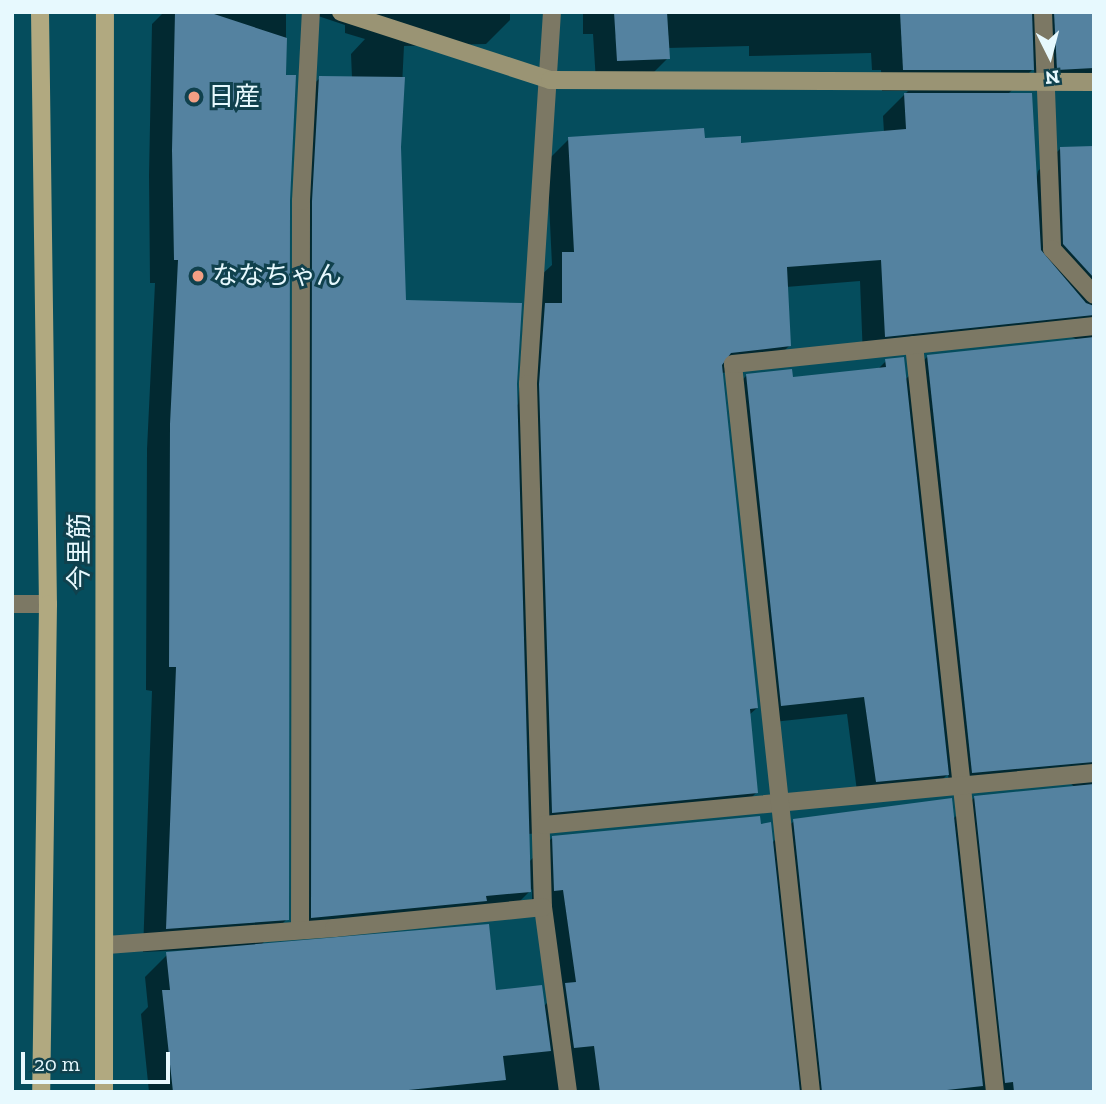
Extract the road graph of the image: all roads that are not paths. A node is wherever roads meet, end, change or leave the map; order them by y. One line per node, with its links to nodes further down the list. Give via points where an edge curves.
1 (40, 12): 14 (main road, 今里筋)
2 (106, 12): 21 (main road, 今里筋)
3 (311, 12): 20 (street, via 301,201)
4 (341, 12): 7 (street)
5 (552, 12): 7 (street)
6 (1043, 12): 9 (street)
7 (550, 80): 9 (street); 18 (street, via 528,384)
8 (1094, 82): 9 (street)
9 (1043, 85): 10 (street, via 1052,249)
10 (1094, 295)
11 (1094, 326): 12 (street)
12 (914, 345): 16 (street); 17 (street, via 733,363)
13 (12, 604): 14 (street)
14 (48, 604): 22 (main road, 今里筋)
15 (1094, 773): 16 (street)
16 (962, 787): 17 (street); 26 (street)
17 (780, 806): 18 (street); 25 (street)
18 (544, 825): 19 (street)
19 (543, 906): 20 (street); 24 (street)
20 (300, 930): 21 (street)
21 (107, 945): 23 (main road, 今里筋)
22 (41, 1092)
23 (104, 1092)
24 (568, 1092)
25 (811, 1092)
26 (995, 1092)

